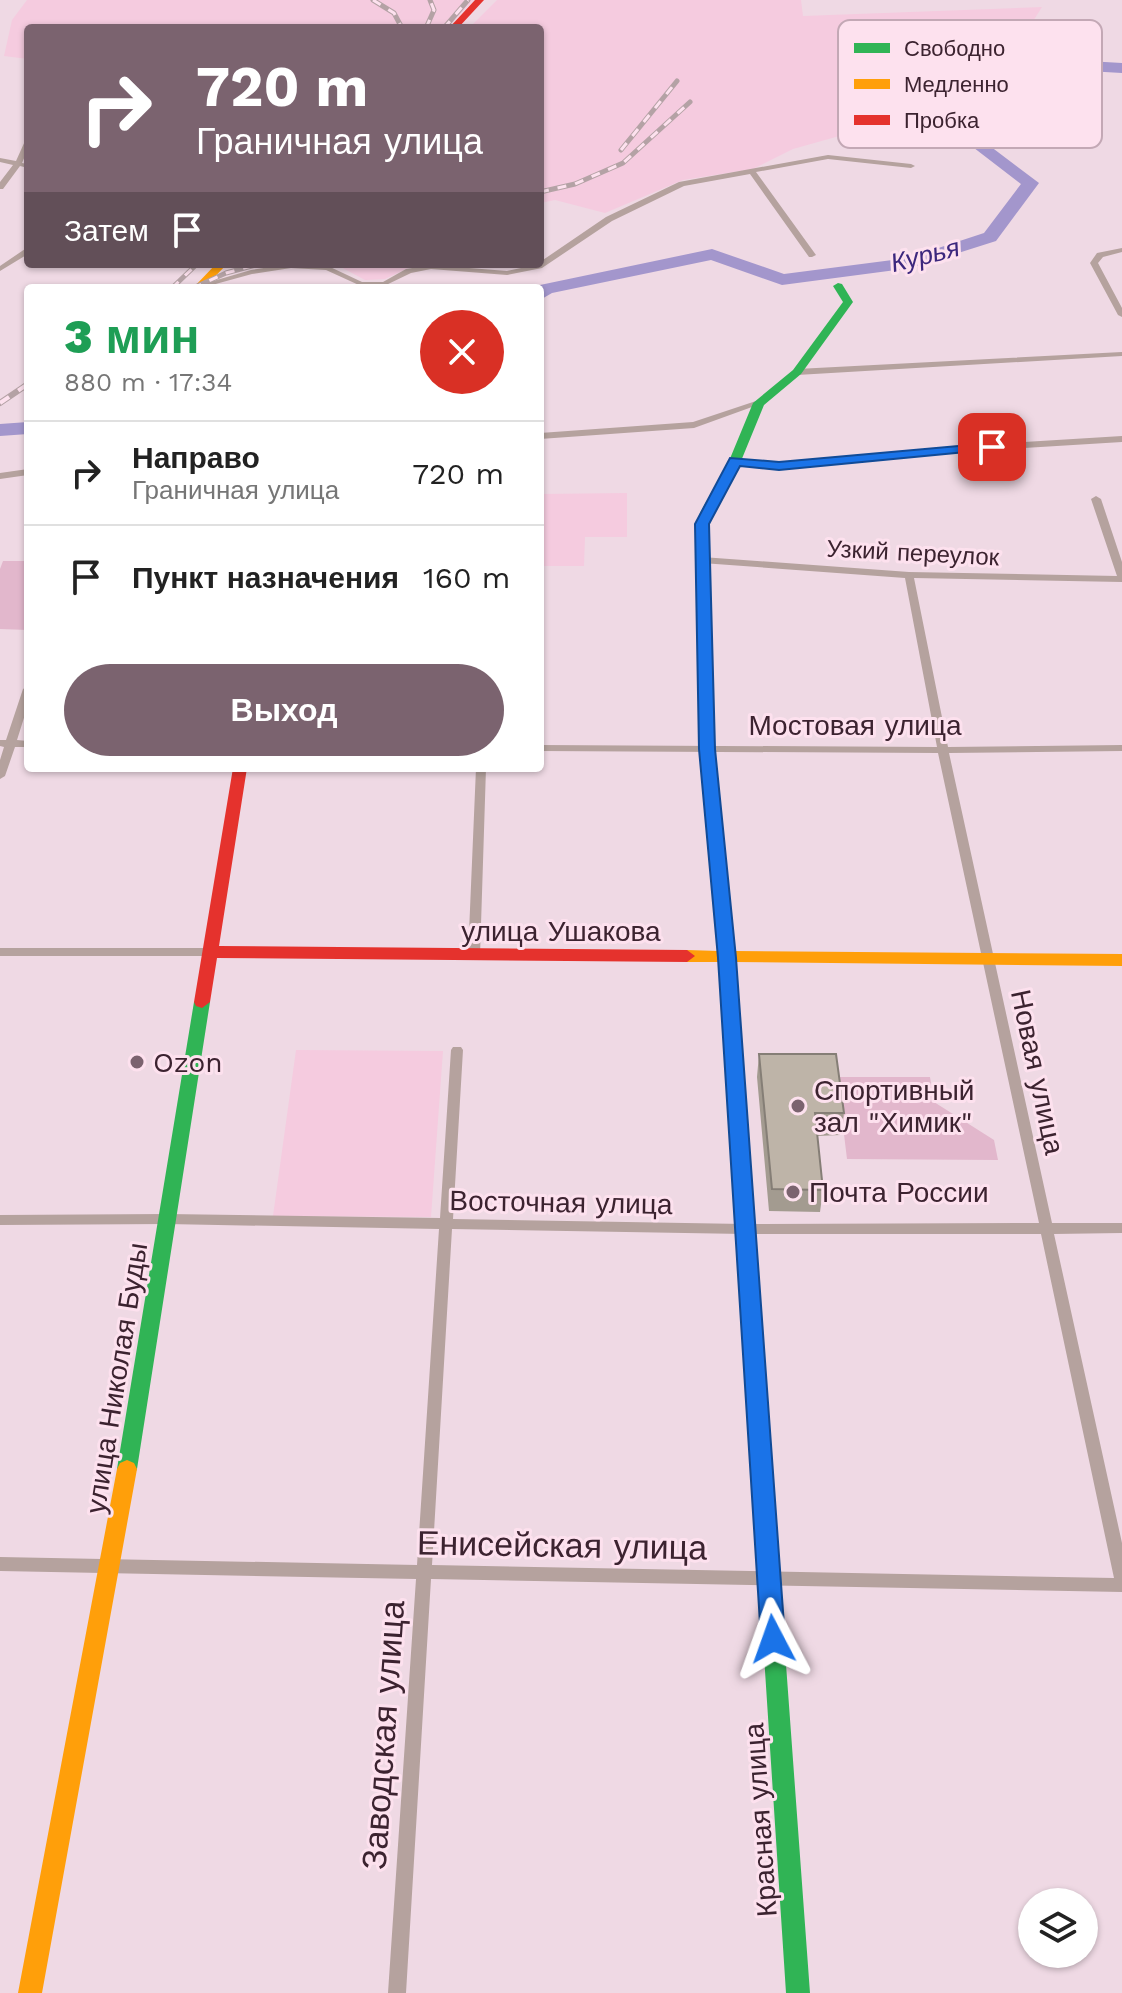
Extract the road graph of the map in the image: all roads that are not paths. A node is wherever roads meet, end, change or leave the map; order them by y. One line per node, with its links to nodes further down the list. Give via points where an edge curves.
1 (480, 0): 2 (street)
2 (457, 24)
3 (24, 150): 5 (street)
4 (0, 160): 5 (street)
5 (18, 164): 6 (street); 9 (street)
6 (24, 165)
7 (911, 166): 8 (street, via 828,157)
8 (752, 172): 12 (street); 13 (street, via 682,184 609,219)
9 (0, 187)
10 (1122, 250): 28 (street, via 1095,258 1094,263)
11 (24, 254): 20 (street)
12 (812, 255)
13 (544, 263)
14 (218, 268): 21 (street)
15 (278, 268): 22 (street)
16 (328, 268): 24 (street)
17 (426, 268): 25 (street)
18 (444, 268): 19 (street, via 507,273)
19 (530, 268)
20 (0, 269)
21 (202, 284)
22 (209, 284)
23 (361, 284): 26 (street)
24 (361, 284)
25 (384, 284)
26 (384, 284)
27 (838, 286): 30 (street, Красная улица, via 848,302)
28 (1122, 315)
29 (1122, 354): 30 (street)
30 (797, 372): 31 (street, Красная улица)
31 (759, 403): 32 (street, via 694,425); 34 (street, Красная улица)
32 (544, 436)
33 (1122, 439): 34 (street, via 779,466)
34 (735, 461): 38 (street, Красная улица, via 702,524)
35 (24, 473): 36 (street)
36 (0, 476)
37 (1096, 499): 40 (street)
38 (702, 560): 39 (street, Узкий переулок); 45 (street, Красная улица)
39 (909, 575): 40 (street, Узкий переулок); 46 (street, Новая улица)
40 (1122, 578)
41 (24, 699): 42 (street)
42 (5, 744): 49 (street)
43 (544, 748): 45 (street, Мостовая улица)
44 (1122, 748): 46 (street, Мостовая улица)
45 (707, 749): 46 (street, Мостовая улица); 53 (street, Красная улица)
46 (943, 750): 54 (street, Новая улица)
47 (239, 772): 51 (street, улица Николая Буды)
48 (481, 772): 52 (street)
49 (0, 776)
50 (0, 952): 51 (street, улица Ушакова)
51 (209, 952): 52 (street, улица Ушакова); 57 (street, улица Николая Буды)
52 (474, 956): 53 (street, улица Ушакова)
53 (727, 958): 54 (street, улица Ушакова); 62 (street, Красная улица)
54 (988, 959): 55 (street, улица Ушакова); 60 (street, Новая улица)
55 (1122, 960)
56 (457, 1050): 59 (street, Заводская улица)
57 (167, 1219): 58 (street, Восточная улица); 59 (street, Восточная улица); 64 (street, улица Николая Буды)
58 (0, 1220)
59 (446, 1223): 62 (street, Восточная улица); 65 (street, Заводская улица)
60 (1047, 1226): 61 (street, Восточная улица); 62 (street, Восточная улица); 66 (street, Новая улица)
61 (1122, 1228)
62 (744, 1229): 67 (street, Красная улица)
63 (0, 1564): 64 (street, Енисейская улица)
64 (112, 1564): 65 (street, Енисейская улица); 69 (street, улица Николая Буды)
65 (424, 1572): 67 (street, Енисейская улица); 70 (street, Заводская улица)
66 (1122, 1578)
67 (769, 1579): 68 (street, Енисейская улица); 71 (street, Красная улица)
68 (1122, 1585)
69 (30, 1993)
70 (397, 1993)
71 (798, 1993)

